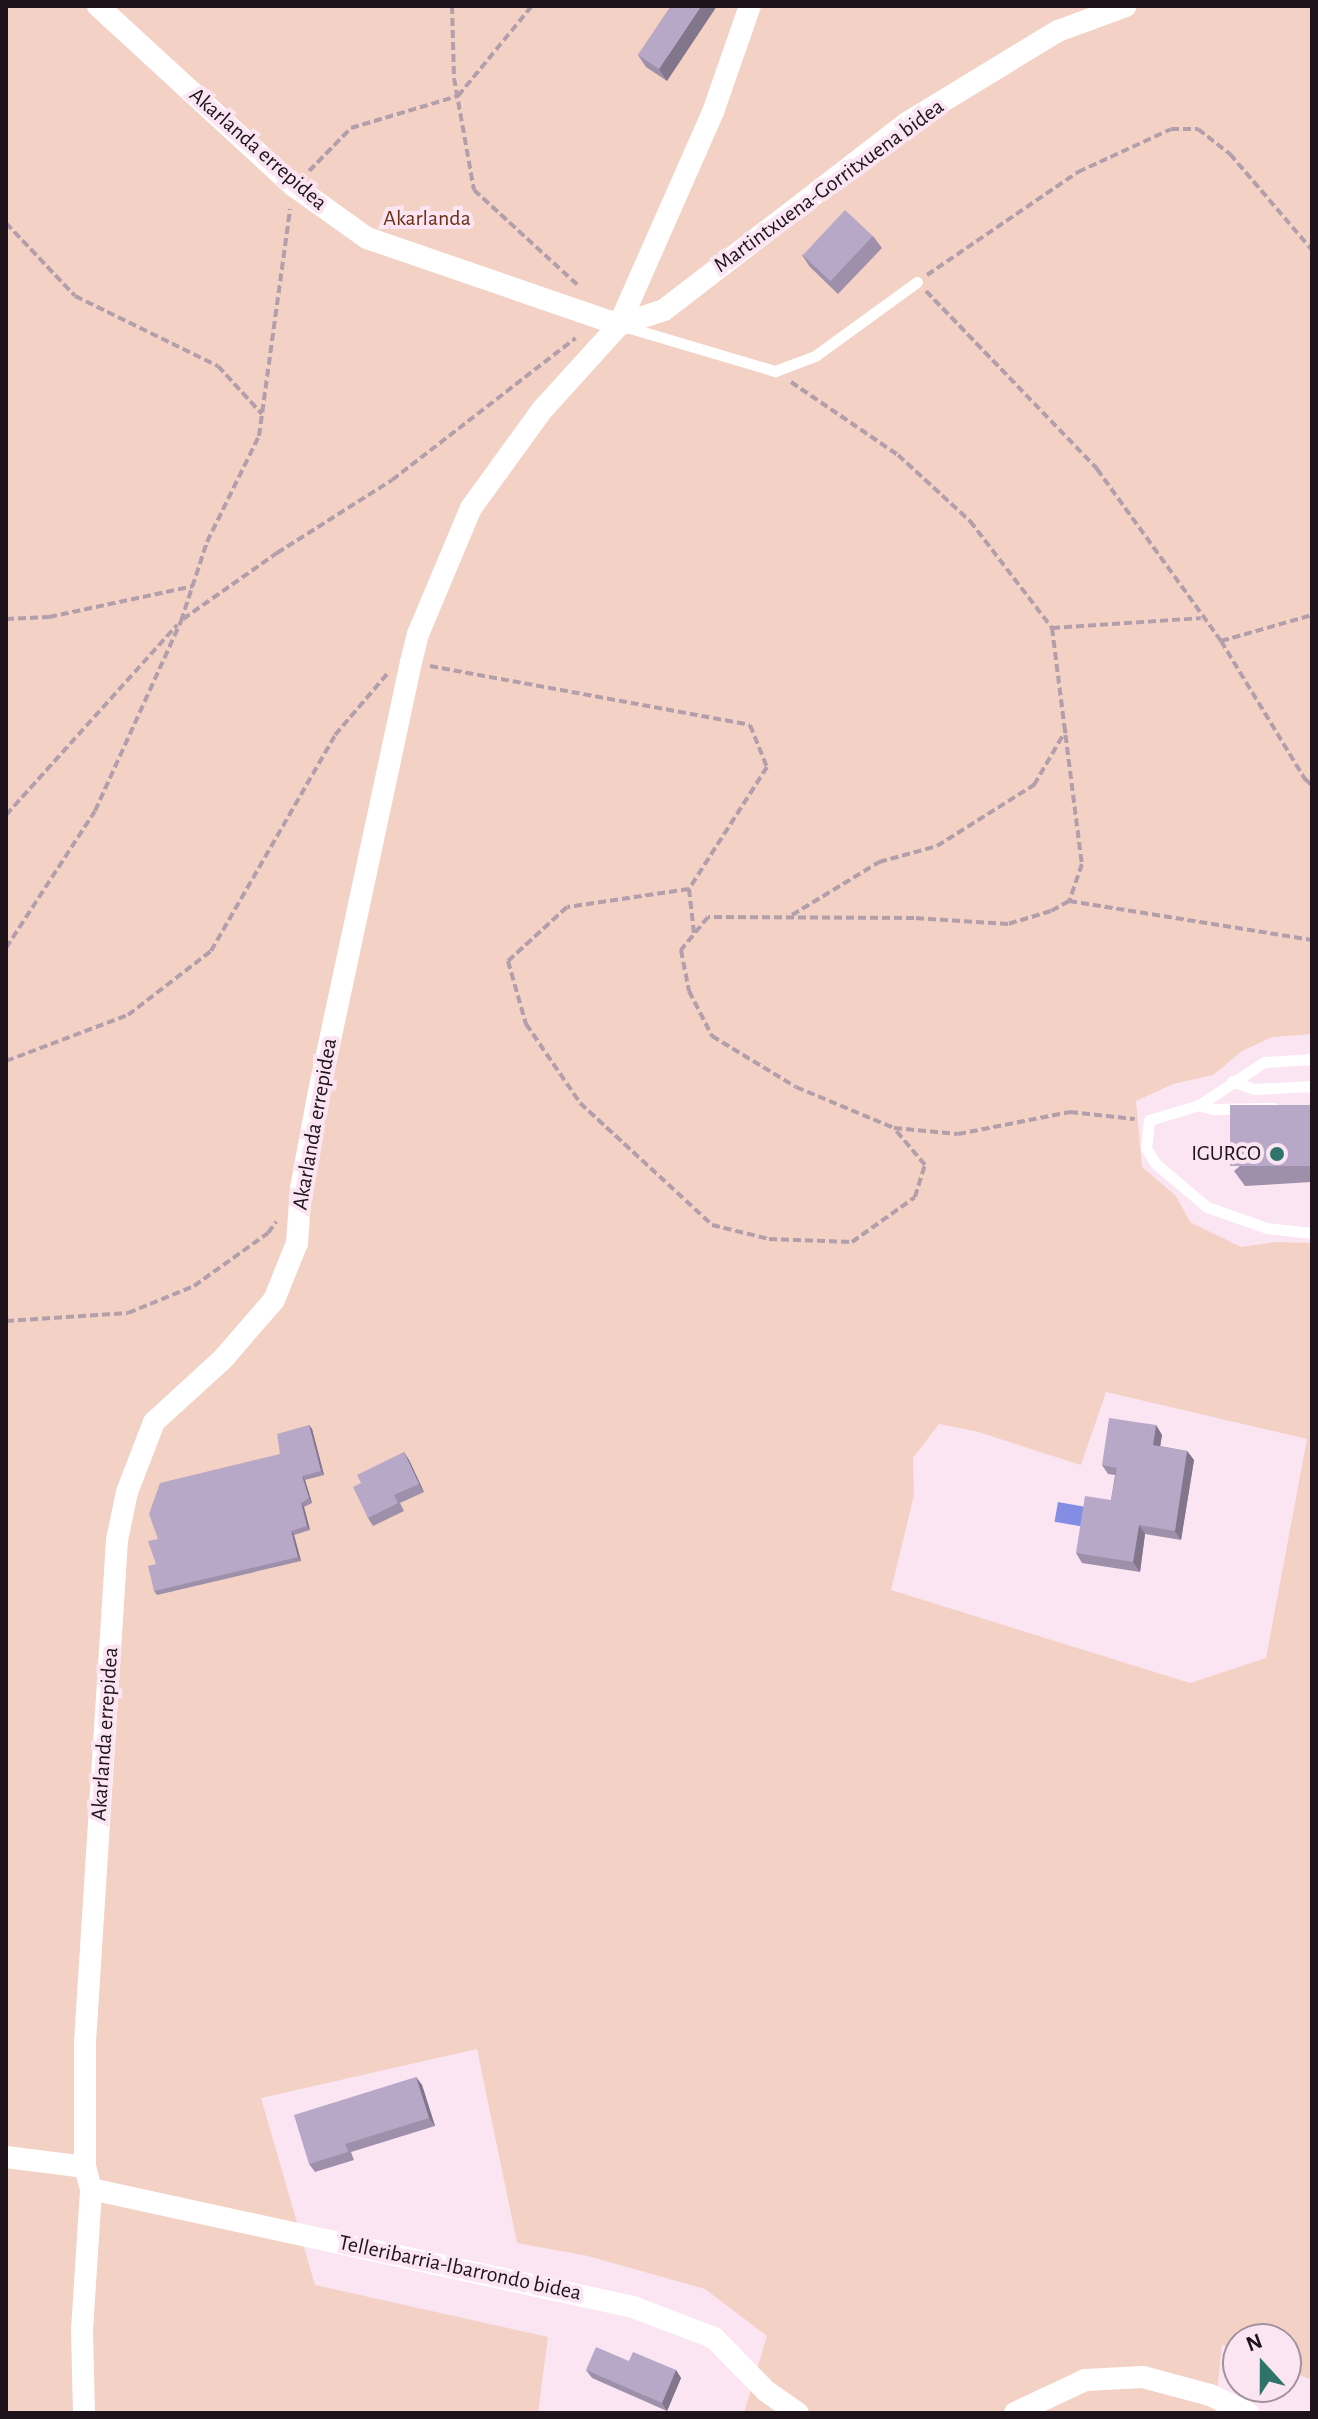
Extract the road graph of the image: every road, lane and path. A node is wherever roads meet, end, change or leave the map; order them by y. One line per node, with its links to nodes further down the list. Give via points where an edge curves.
1 (98, 6): 7 (street, Akarlanda errepidea)
2 (452, 6): 6 (path)
3 (532, 6): 6 (path)
4 (750, 6): 12 (street, Akarlanda errepidea, via 713,112)
5 (1126, 6): 12 (street, Martintxuena-Gorritxuena bidea, via 1058,31 907,123 664,310)
6 (458, 96): 7 (path, via 351,128); 11 (path, via 474,190)
7 (294, 186): 12 (street, Akarlanda errepidea, via 367,238); 14 (path)
8 (6, 223): 14 (path, via 75,296 218,366)
9 (1312, 250): 10 (path, via 1230,154 1198,129 1171,129 1078,172)
10 (917, 282): 13 (lane, via 815,356); 17 (path, via 1097,469)
11 (585, 292)
12 (619, 325): 13 (lane); 19 (path, via 588,329 392,480); 22 (street, Akarlanda errepidea, via 542,410 471,508)
13 (775, 371): 20 (path, via 898,455 970,521)
14 (262, 414): 15 (path, via 259,436 207,542)
15 (193, 586): 18 (path, via 49,617); 19 (path)
16 (1312, 615): 21 (path)
17 (1201, 618): 20 (path); 21 (path)
18 (6, 619)
19 (181, 621): 25 (path); 31 (path, via 95,811)
20 (1052, 628): 23 (path)
21 (1221, 641): 24 (path)
22 (411, 662): 26 (path, via 750,725 767,767); 33 (path, via 385,675 335,735 211,951 128,1015); 40 (street, Akarlanda errepidea)
23 (1066, 729): 27 (path, via 1082,864); 28 (path, via 1034,785 937,846 879,862)
24 (1312, 785)
25 (6, 815)
26 (689, 889): 29 (path); 39 (path, via 567,907 508,961 526,1024 580,1103 712,1225 769,1239 852,1242 915,1197 925,1165)
27 (1069, 901): 28 (path, via 1008,924); 30 (path)
28 (790, 916): 29 (path, via 708,917)
29 (694, 934): 39 (path, via 681,950 689,991 712,1036 796,1087)
30 (1312, 940)
31 (6, 948)
32 (1312, 1059): 34 (lane, via 1264,1062)
33 (6, 1061)
34 (1232, 1081): 35 (lane, via 1254,1089); 36 (lane)
35 (1312, 1086)
36 (1199, 1105): 37 (lane); 38 (lane)
37 (1284, 1107)
38 (1149, 1120): 39 (path, via 1070,1112 958,1134); 41 (lane, via 1146,1148 1156,1164 1207,1207 1267,1228)
39 (894, 1128)
40 (301, 1188): 42 (path, via 268,1233 194,1286 128,1313); 44 (street, Akarlanda errepidea, via 297,1243 274,1300 222,1360 154,1422 127,1492 117,1540 85,2042)
41 (1312, 1233)
42 (6, 1321)
43 (6, 2157): 44 (street, Telleribarria-Ibarrondo bidea)
44 (88, 2178): 45 (street, Akarlanda errepidea); 46 (street, Telleribarria-Ibarrondo bidea, via 633,2307 714,2338 766,2391)
45 (84, 2413)
46 (798, 2413)
47 (1015, 2413): 48 (street, via 1085,2380 1143,2377 1210,2395)
48 (1248, 2413)

